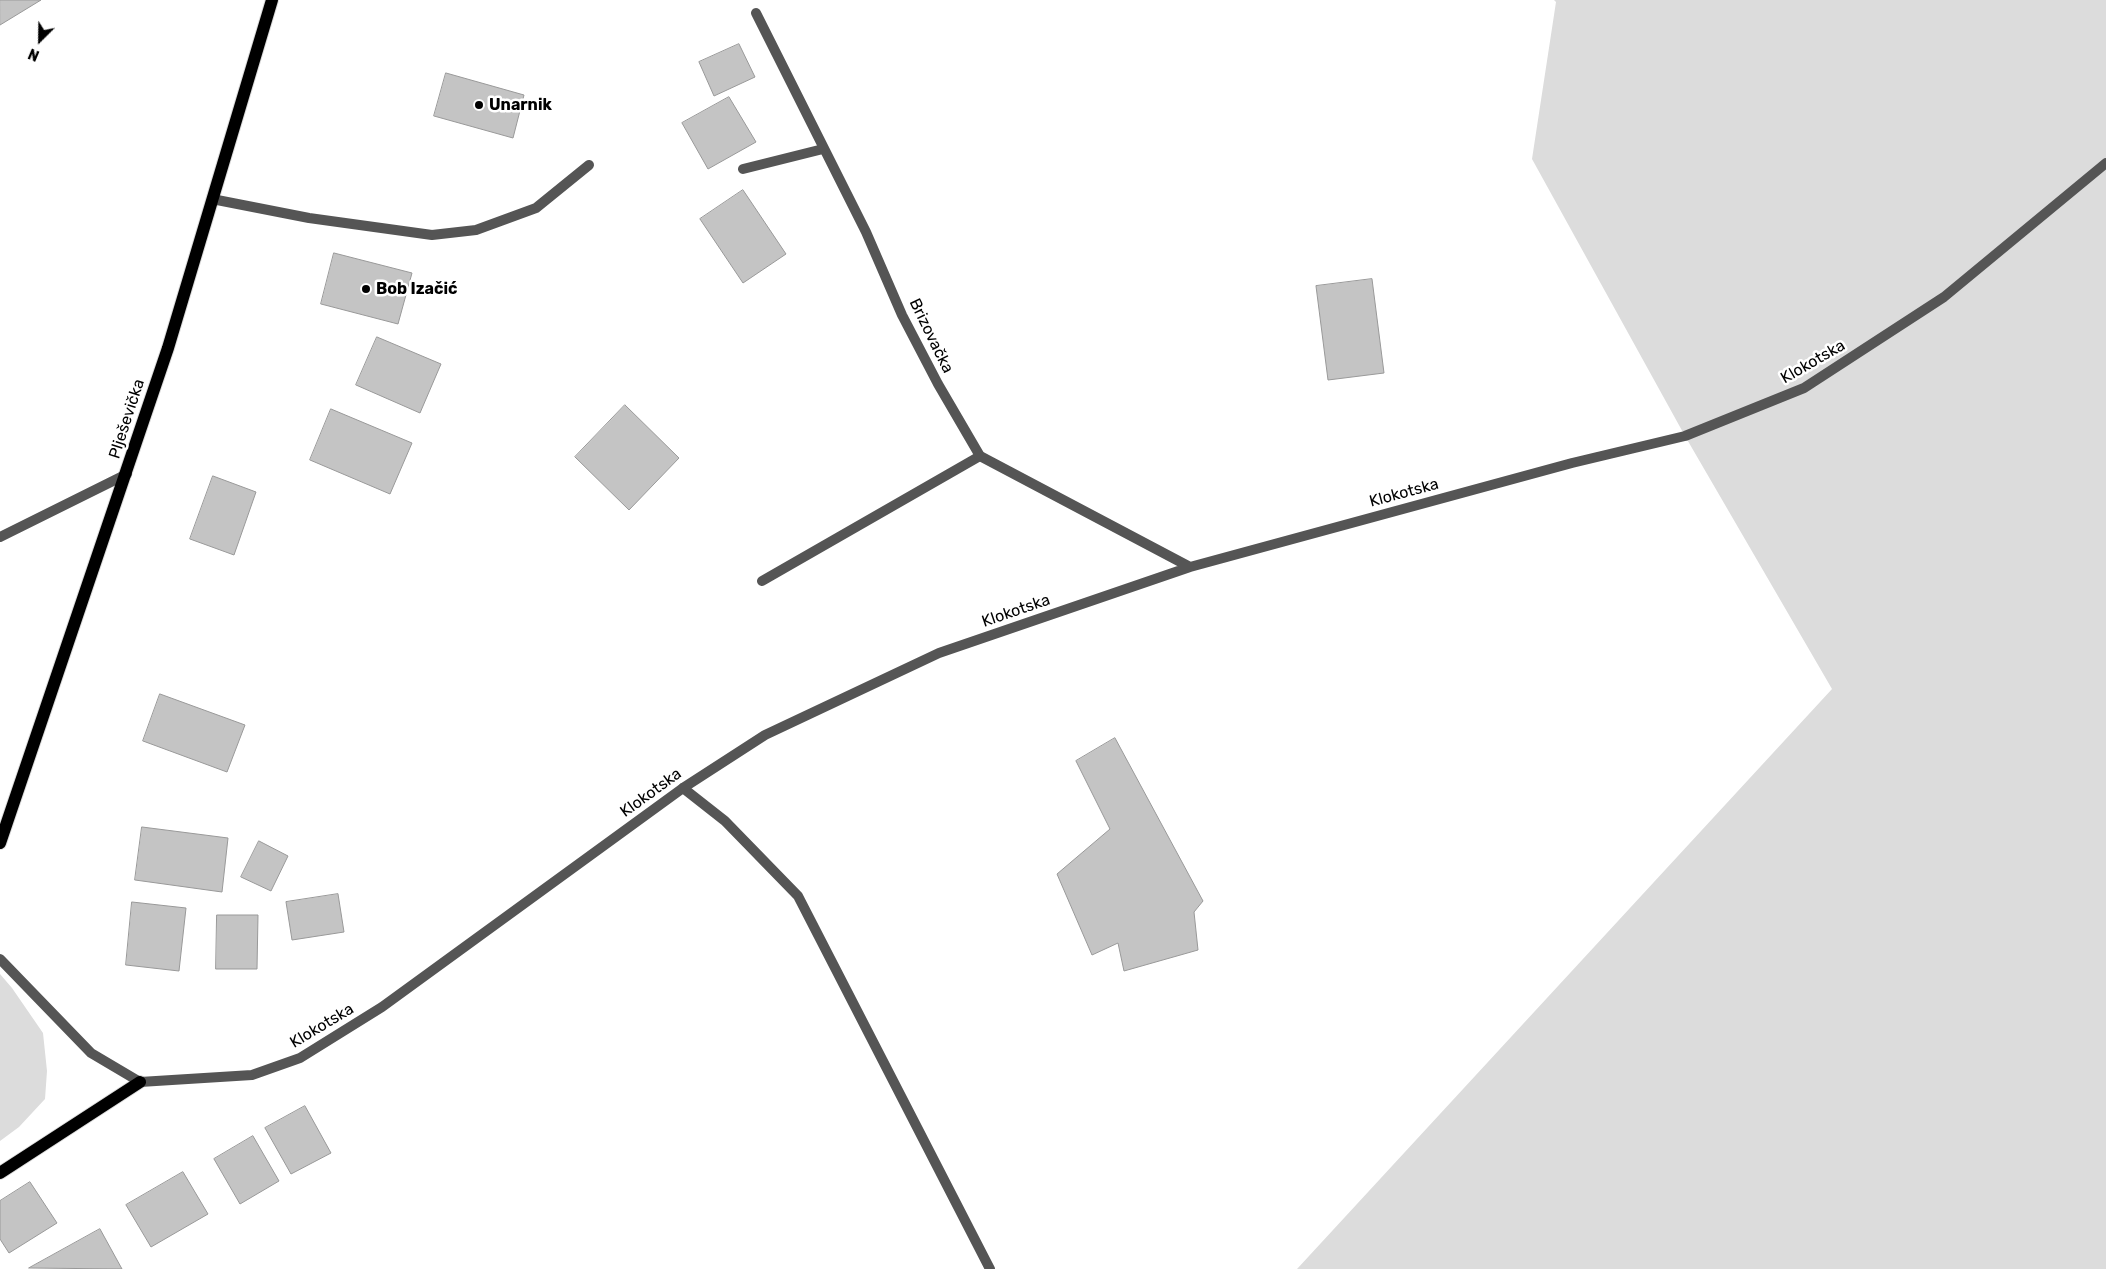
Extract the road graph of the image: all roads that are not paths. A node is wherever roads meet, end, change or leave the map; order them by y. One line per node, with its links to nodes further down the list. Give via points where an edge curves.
1 (272, 0): 7 (main road, Plješevička)
2 (756, 13): 3 (street, Brizovačka)
3 (823, 149): 6 (street); 8 (street, Brizovačka, via 866,232 902,315)
4 (2106, 163): 11 (street, Klokotska, via 1944,297 1804,388 1685,436 1562,466)
5 (589, 165): 7 (street, via 536,208 476,230 432,234 309,218)
6 (743, 169)
7 (212, 199): 9 (main road, Plješevička)
8 (980, 456): 11 (street); 12 (street)
9 (127, 474): 10 (street); 14 (main road, Plješevička)
10 (0, 537)
11 (1190, 568): 13 (street, Klokotska, via 939,653 765,735)
12 (762, 581)
13 (683, 788): 16 (street, Klokotska, via 382,1008 300,1058 252,1075); 18 (street, via 725,821 798,896)
14 (0, 843)
15 (0, 959): 16 (street, via 90,1054)
16 (140, 1082): 17 (main road)
17 (0, 1173)
18 (990, 1269)

